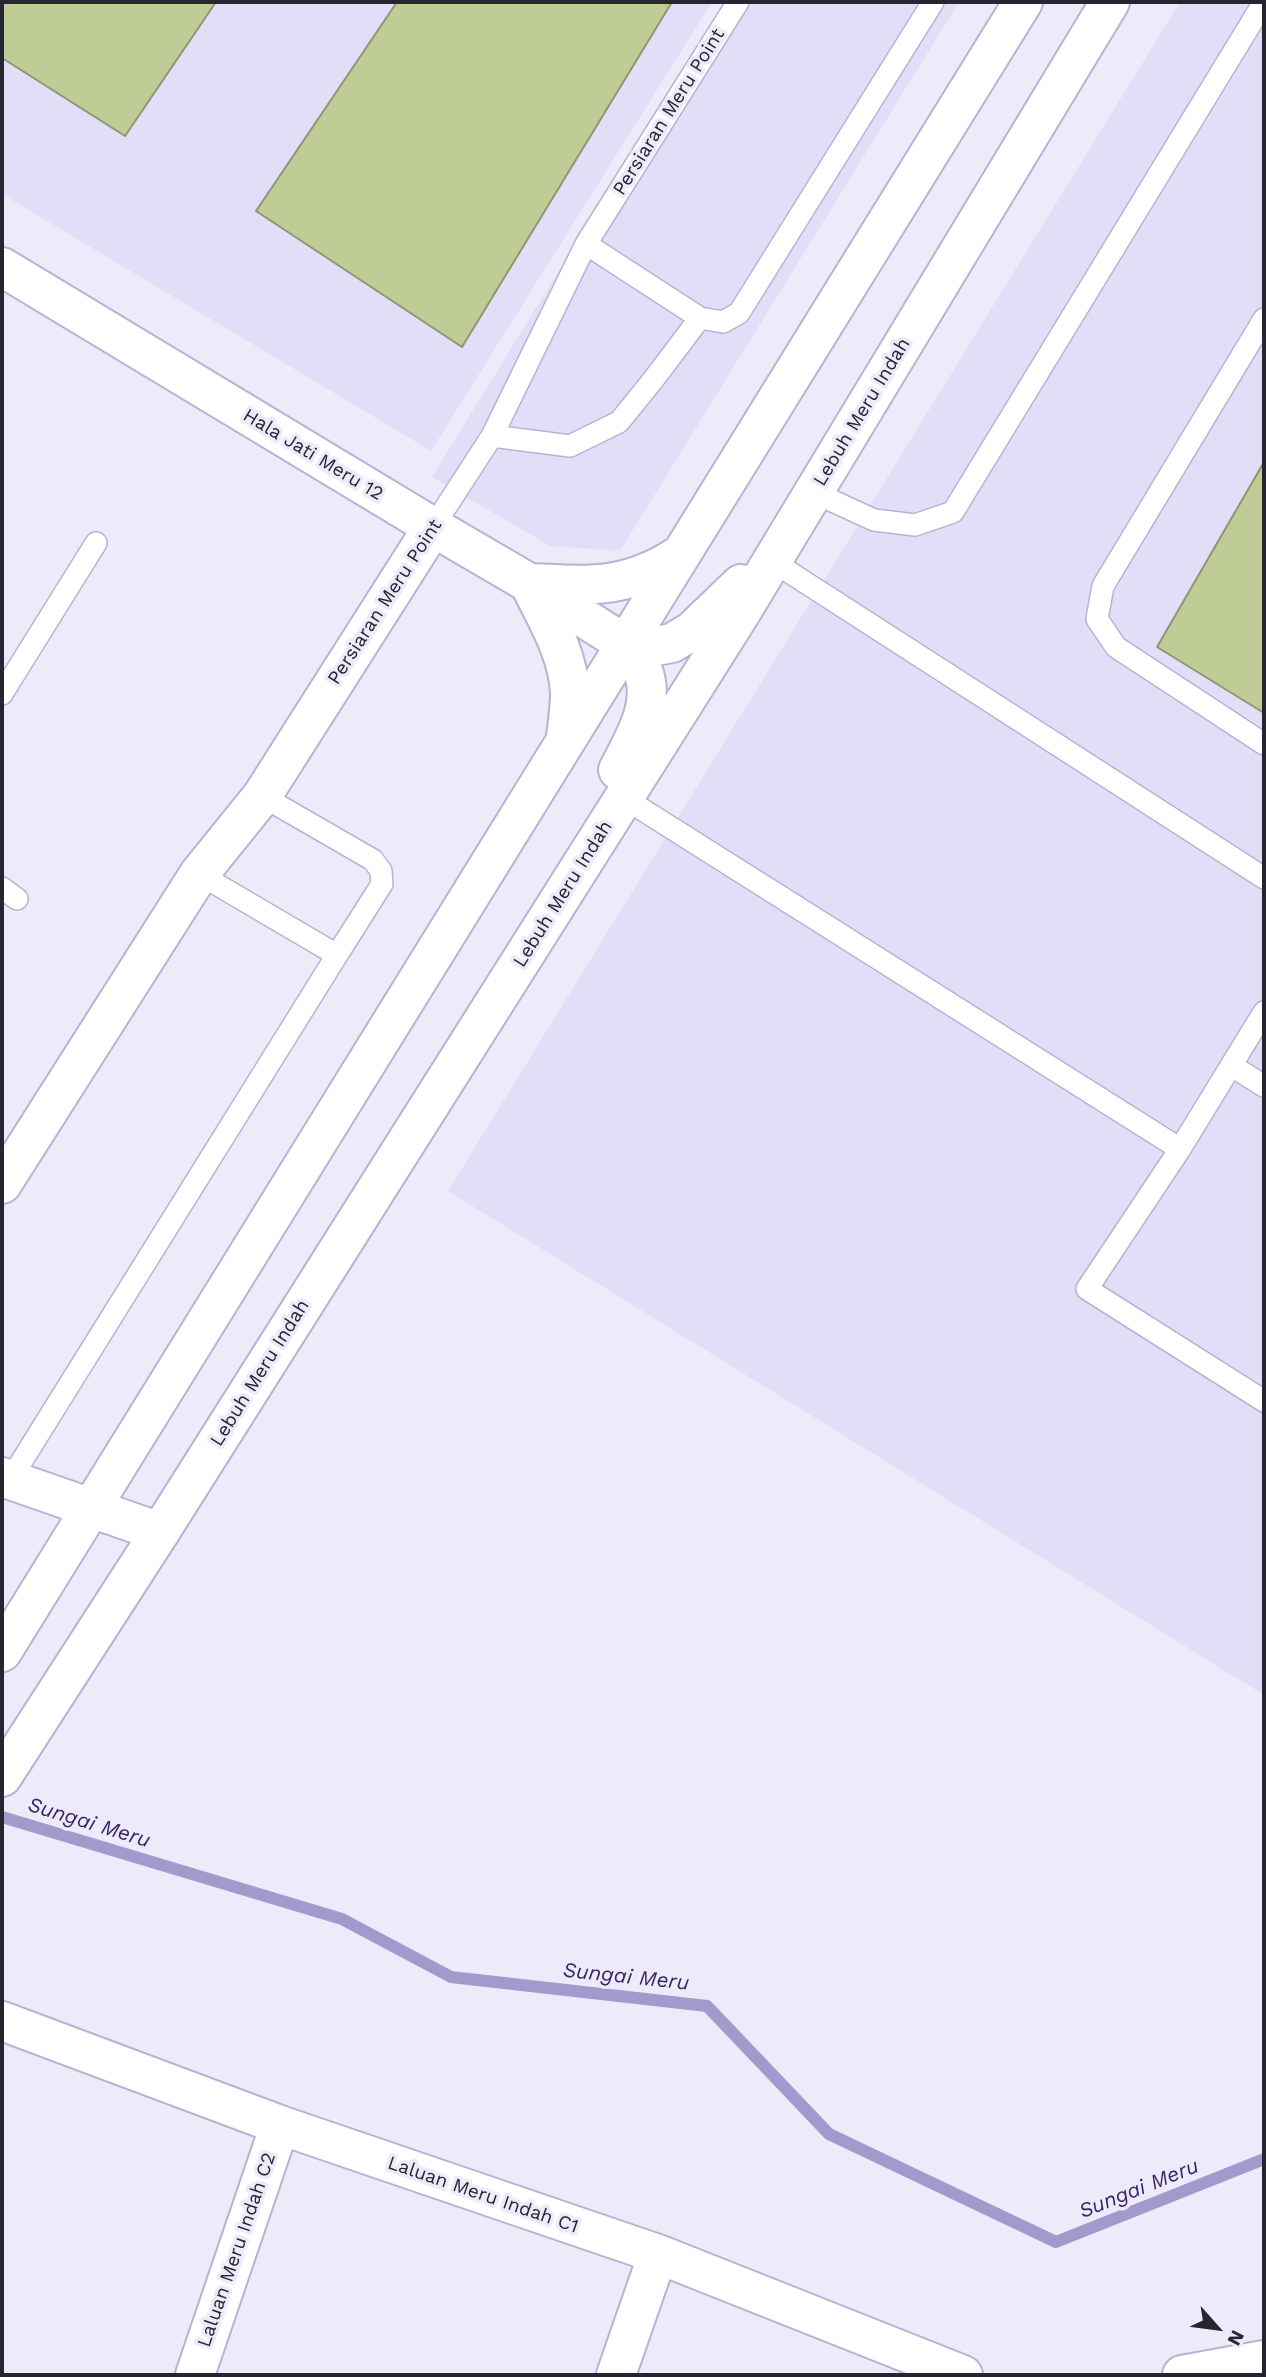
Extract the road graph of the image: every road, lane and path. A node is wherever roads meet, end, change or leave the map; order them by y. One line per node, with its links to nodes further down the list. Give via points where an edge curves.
1 (738, 2): 6 (lane, Persiaran Meru Point)
2 (933, 2): 8 (lane, via 739,313 723,322)
3 (1023, 2): 15 (main road)
4 (1110, 2): 11 (main road, Lebuh Meru Indah)
5 (1264, 2): 11 (lane, via 953,512 915,524 874,520)
6 (586, 244): 8 (lane); 10 (lane, Persiaran Meru Point)
7 (2, 267): 12 (main road, Hala Jati Meru 12)
8 (700, 317): 10 (lane, via 619,422 570,446)
9 (1264, 319): 20 (lane, via 1102,586 1097,619 1116,647)
10 (492, 436): 12 (lane, Persiaran Meru Point)
11 (813, 492): 14 (main road, Lebuh Meru Indah)
12 (433, 527): 16 (main road, Hala Jati Meru 12); 21 (main road, Persiaran Meru Point)
13 (96, 543): 18 (lane)
14 (777, 552): 17 (main road, via 683,637 646,648); 22 (main road, Lebuh Meru Indah); 24 (lane)
15 (681, 554): 16 (main road, via 649,573 606,585); 17 (main road)
16 (529, 583): 17 (main road, Hala Jati Meru 12); 19 (main road, via 566,664 570,696)
17 (625, 643): 19 (main road); 25 (main road, via 644,673 644,712)
18 (2, 694)
19 (566, 742): 34 (main road)
20 (1264, 744)
21 (262, 796): 23 (main road, Persiaran Meru Point); 26 (lane, via 373,860 381,871 383,884)
22 (624, 798): 25 (main road, Lebuh Meru Indah); 30 (lane)
23 (200, 874): 26 (lane); 31 (main road, Persiaran Meru Point)
24 (1264, 878)
25 (538, 933): 35 (main road, Lebuh Meru Indah)
26 (337, 955): 33 (lane)
27 (1264, 1012): 28 (lane)
28 (1232, 1066): 29 (lane); 30 (lane)
29 (1264, 1086)
30 (1180, 1149): 32 (lane, via 1087,1289)
31 (2, 1184)
32 (1264, 1401)
33 (6, 1478): 34 (main road)
34 (90, 1507): 35 (main road); 36 (main road)
35 (160, 1532): 37 (main road, Lebuh Meru Indah)
36 (3, 1650)
37 (2, 1777)
38 (2, 2021): 39 (main road, Laluan Meru Indah C1)
39 (280, 2125): 40 (main road, Laluan Meru Indah C1); 42 (main road, Laluan Meru Indah C2)
40 (658, 2254): 43 (main road); 44 (main road, Laluan Meru Indah C1)
41 (1264, 2360): 45 (main road)
42 (195, 2375)
43 (616, 2375)
44 (962, 2375)
45 (1182, 2375)

